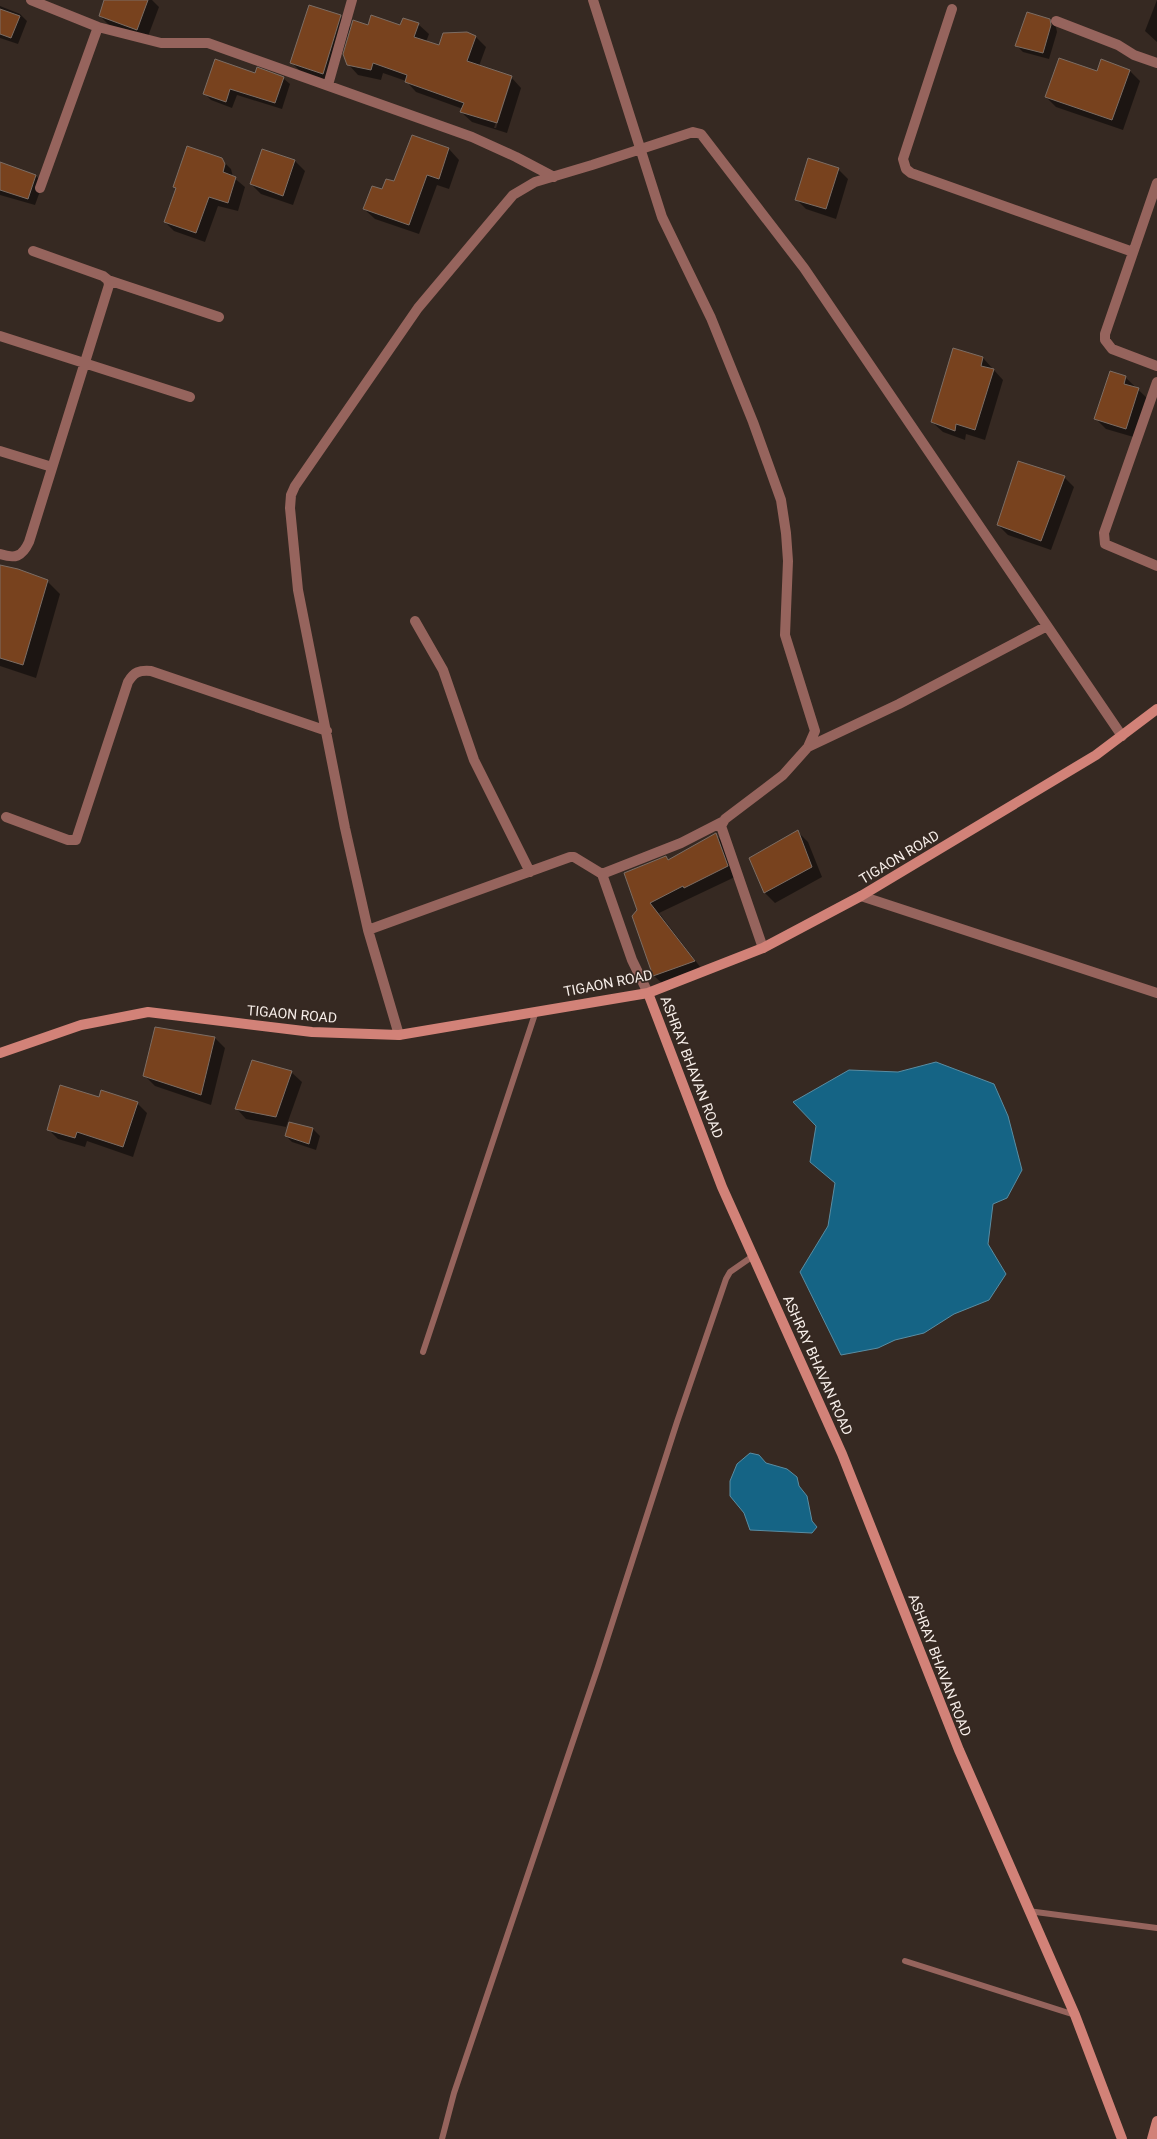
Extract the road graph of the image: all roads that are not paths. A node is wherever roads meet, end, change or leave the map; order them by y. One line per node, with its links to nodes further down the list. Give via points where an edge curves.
1 (31, 0): 6 (street)
2 (352, 0): 8 (street)
3 (595, 2): 9 (street)
4 (952, 9): 14 (street, via 903,160 906,169 910,173)
5 (1056, 21): 7 (street)
6 (98, 27): 8 (street, via 161,44 208,43); 12 (street)
7 (1157, 63)
8 (328, 86): 10 (street, via 472,137)
9 (640, 148): 10 (street); 27 (street, via 693,132 701,134 804,268); 31 (street, via 662,217 719,336 781,500 788,561 785,635 814,725 813,737)
10 (554, 177): 29 (street, via 535,182 513,195 459,257 418,308 291,495 298,590)
11 (1157, 183): 14 (street)
12 (40, 188)
13 (33, 252): 15 (street)
14 (1133, 252): 19 (street, via 1105,340 1112,349)
15 (108, 280): 16 (street); 18 (street, via 107,291)
16 (219, 317)
17 (0, 336): 18 (street)
18 (84, 363): 21 (street); 23 (street)
19 (1157, 366)
20 (1157, 382): 25 (street, via 1104,533 1104,541 1109,546)
21 (190, 397)
22 (0, 451): 23 (street)
23 (52, 467): 24 (street, via 24,552 11,557)
24 (0, 554)
25 (1157, 566)
26 (415, 621): 34 (street, via 443,670 474,760)
27 (1047, 626): 30 (street); 31 (street, via 899,704)
28 (1157, 709): 30 (street, TIGAON ROAD)
29 (327, 731): 32 (street, via 151,671 140,670 133,674 128,682 76,840 68,840); 37 (street)
30 (1122, 736): 36 (street, TIGAON ROAD, via 1096,755)
31 (808, 747): 33 (street, via 783,775)
32 (6, 817)
33 (722, 822): 35 (street, via 661,852); 38 (street, via 722,830)
34 (530, 872): 35 (street, via 570,857); 37 (street)
35 (602, 874): 39 (street, via 632,960)
36 (860, 896): 38 (street, TIGAON ROAD); 40 (street)
37 (368, 930): 42 (street)
38 (763, 948): 39 (street, TIGAON ROAD)
39 (648, 993): 41 (street, TIGAON ROAD); 44 (street, ASHRAY BHAVAN ROAD, via 722,1187)
40 (1157, 993)
41 (536, 1011): 42 (street, TIGAON ROAD); 45 (lane)
42 (399, 1035): 43 (street, TIGAON ROAD, via 312,1032 148,1012 81,1024)
43 (0, 1053)
44 (753, 1256): 46 (street, ASHRAY BHAVAN ROAD, via 842,1454 959,1750); 51 (lane, via 730,1272 726,1279 456,2086)
45 (423, 1352)
46 (1028, 1910): 47 (lane); 49 (street, ASHRAY BHAVAN ROAD)
47 (1157, 1928)
48 (905, 1961): 49 (lane)
49 (1075, 2015): 52 (street, ASHRAY BHAVAN ROAD)
50 (1157, 2121): 53 (street)
51 (442, 2139)
52 (1122, 2139)
53 (1152, 2139)

